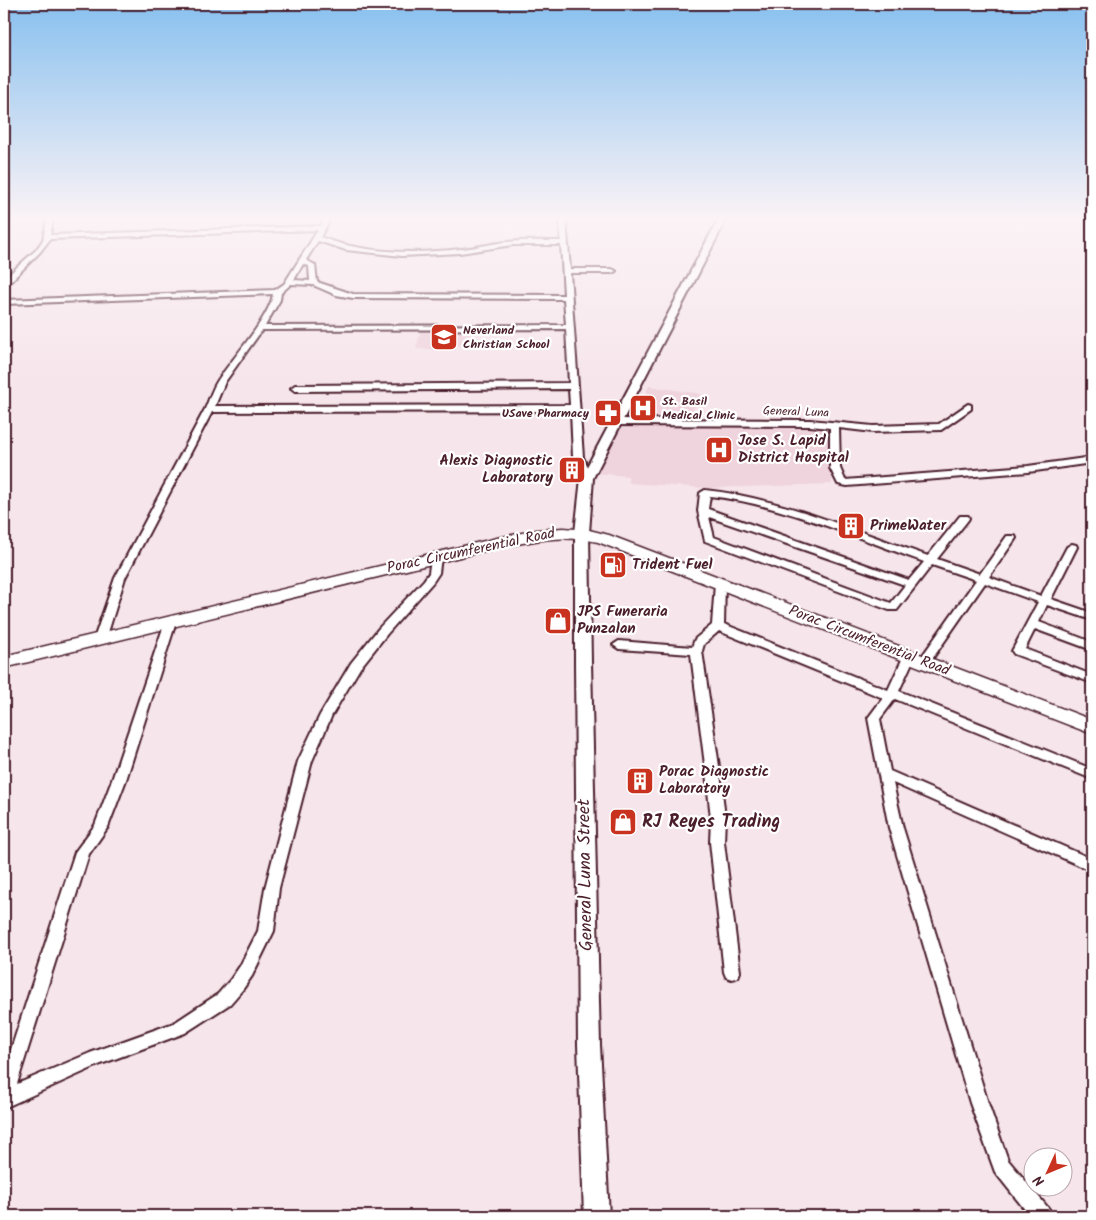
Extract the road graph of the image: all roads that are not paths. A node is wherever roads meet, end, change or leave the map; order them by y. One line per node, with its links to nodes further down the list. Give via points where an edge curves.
1 (292, 277): 5 (street)
2 (313, 277): 6 (street)
3 (566, 277): 8 (street)
4 (692, 277): 17 (main road)
5 (289, 282): 6 (street); 7 (street)
6 (314, 283): 8 (street, via 339,294 353,296)
7 (276, 292): 9 (street); 11 (street, via 276,300)
8 (567, 297): 10 (street)
9 (4, 302)
10 (569, 327): 11 (street); 12 (street)
11 (260, 328): 16 (street, via 221,382)
12 (572, 386): 13 (street); 15 (street)
13 (295, 388)
14 (968, 406): 18 (street, General Luna, via 941,427 873,429)
15 (574, 408): 16 (street); 20 (street, via 578,457)
16 (209, 409): 36 (street, via 120,578)
17 (616, 422): 18 (street, General Luna, via 810,423); 20 (main road)
18 (834, 426): 19 (street, via 835,468 841,482 847,483 1028,469)
19 (1092, 460)
20 (587, 478): 23 (main road, General Luna Street)
21 (703, 511): 27 (street, via 705,493 727,494); 30 (street); 30 (street, via 709,539 893,608)
22 (964, 518): 27 (street)
23 (582, 533): 26 (main road, Porac Circumferential Road, via 550,532); 29 (main road, Porac Circumferential Road); 50 (main road, General Luna Street, via 589,1045)
24 (1011, 538): 28 (street)
25 (1072, 547): 31 (street)
26 (436, 557): 33 (main road, Porac Circumferential Road); 49 (street, via 434,573 428,582 355,666 326,715 305,761 272,888 266,931 237,984 224,999 179,1028 96,1058)
27 (930, 560): 28 (street); 30 (street)
28 (983, 579): 31 (street); 40 (street)
29 (720, 583): 35 (street); 40 (main road, Porac Circumferential Road)
30 (912, 584)
31 (1045, 601): 32 (street); 34 (street)
32 (1092, 617)
33 (170, 622): 36 (main road, Porac Circumferential Road); 49 (street, via 119,780 101,827 82,852)
34 (1032, 624): 38 (street); 42 (street, via 1018,652)
35 (718, 626): 39 (street, via 699,642); 43 (street)
36 (100, 640): 41 (main road, Porac Circumferential Road)
37 (619, 646): 39 (street)
38 (1092, 646)
39 (696, 651): 48 (street, via 713,773 717,842)
40 (917, 659): 43 (street); 44 (main road, Porac Circumferential Road)
41 (4, 662)
42 (1092, 680)
43 (892, 694): 45 (street, via 874,718); 46 (street)
44 (1092, 727)
45 (884, 774): 47 (street); 51 (street, via 896,828 1001,1166)
46 (1092, 774)
47 (1092, 865)
48 (732, 972)
49 (4, 1098)
50 (596, 1216)
51 (1042, 1216)

